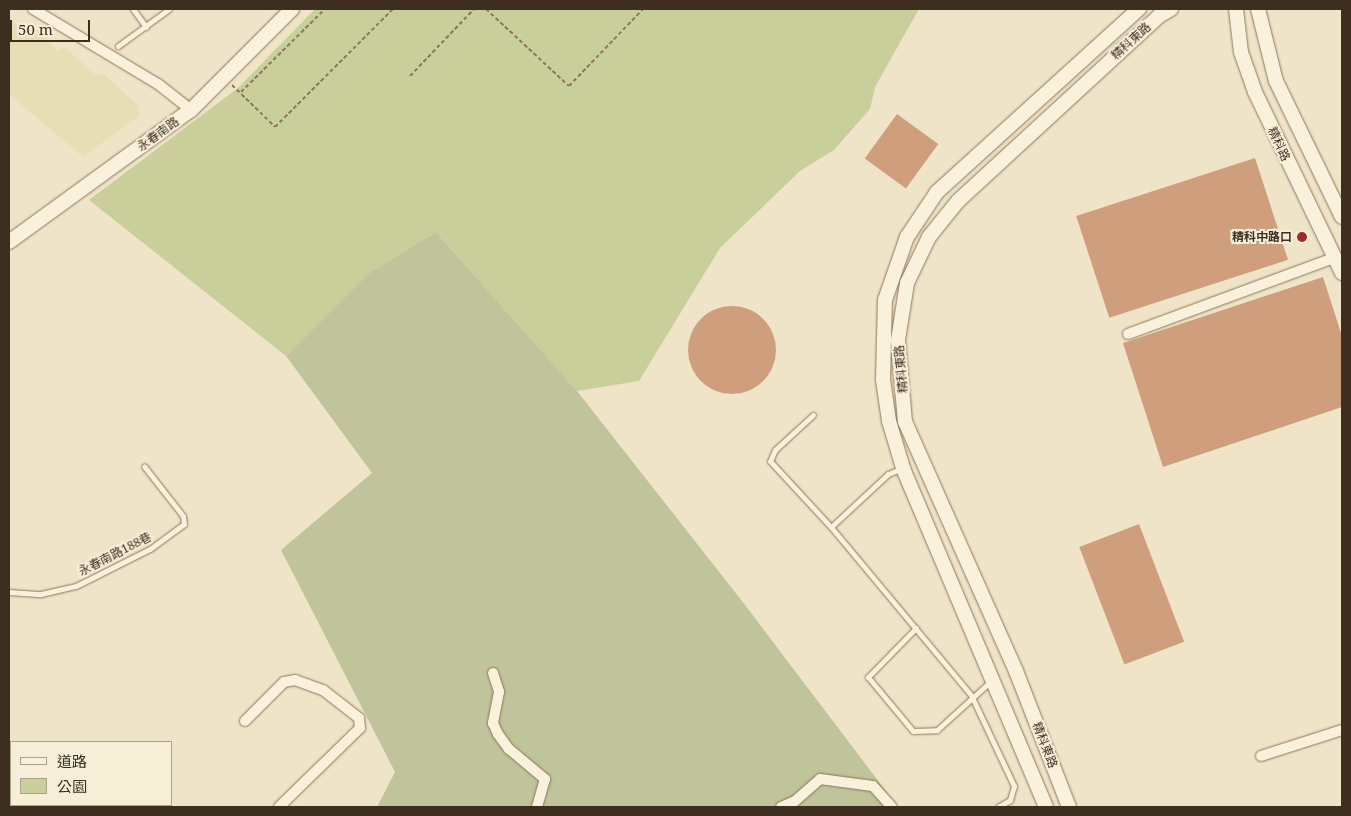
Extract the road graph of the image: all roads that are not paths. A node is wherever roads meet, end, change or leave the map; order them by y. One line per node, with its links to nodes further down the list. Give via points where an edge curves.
1 (33, 9): 11 (street, via 158,84)
2 (133, 9): 9 (lane)
3 (169, 9): 9 (lane)
4 (292, 9): 11 (street, 永春南路, via 224,80)
5 (1139, 9): 19 (street, 精科東路, via 936,192 907,237 885,300 882,340 889,420)
6 (1171, 9): 35 (street, 精科東路, via 1136,36 958,201 929,238 908,283 898,340 905,422 1016,671)
7 (1236, 9): 14 (street, 精科路, via 1241,52 1254,92)
8 (1258, 9): 12 (street, 精科路, via 1276,81)
9 (146, 27): 10 (lane)
10 (118, 46)
11 (190, 110): 13 (street, 永春南路)
12 (1342, 217)
13 (9, 242)
14 (1334, 258): 15 (street, 精科路); 16 (street)
15 (1342, 273)
16 (1128, 334)
17 (813, 415): 20 (lane, via 774,450 770,462)
18 (144, 466): 21 (lane, 永春南路188巷, via 183,516 184,524 150,549 76,586 41,594)
19 (903, 468): 20 (lane, via 888,474); 24 (street, 精科東路)
20 (831, 527): 22 (lane)
21 (9, 592)
22 (916, 628): 25 (lane); 25 (lane, via 868,677 913,730 937,730)
23 (492, 673): 30 (street, via 498,692 493,722 498,734 509,749 545,779)
24 (993, 679): 25 (lane); 34 (street, 精科東路)
25 (971, 695): 33 (lane, via 1014,786 1010,800)
26 (245, 721): 29 (street, via 284,682 295,680 323,690 359,718 360,728)
27 (1342, 730): 28 (street)
28 (1261, 756)
29 (279, 807)
30 (537, 807)
31 (782, 807): 32 (street, via 795,801 820,779 873,786)
32 (892, 807)
33 (998, 807)
34 (1046, 807)
35 (1069, 807)

